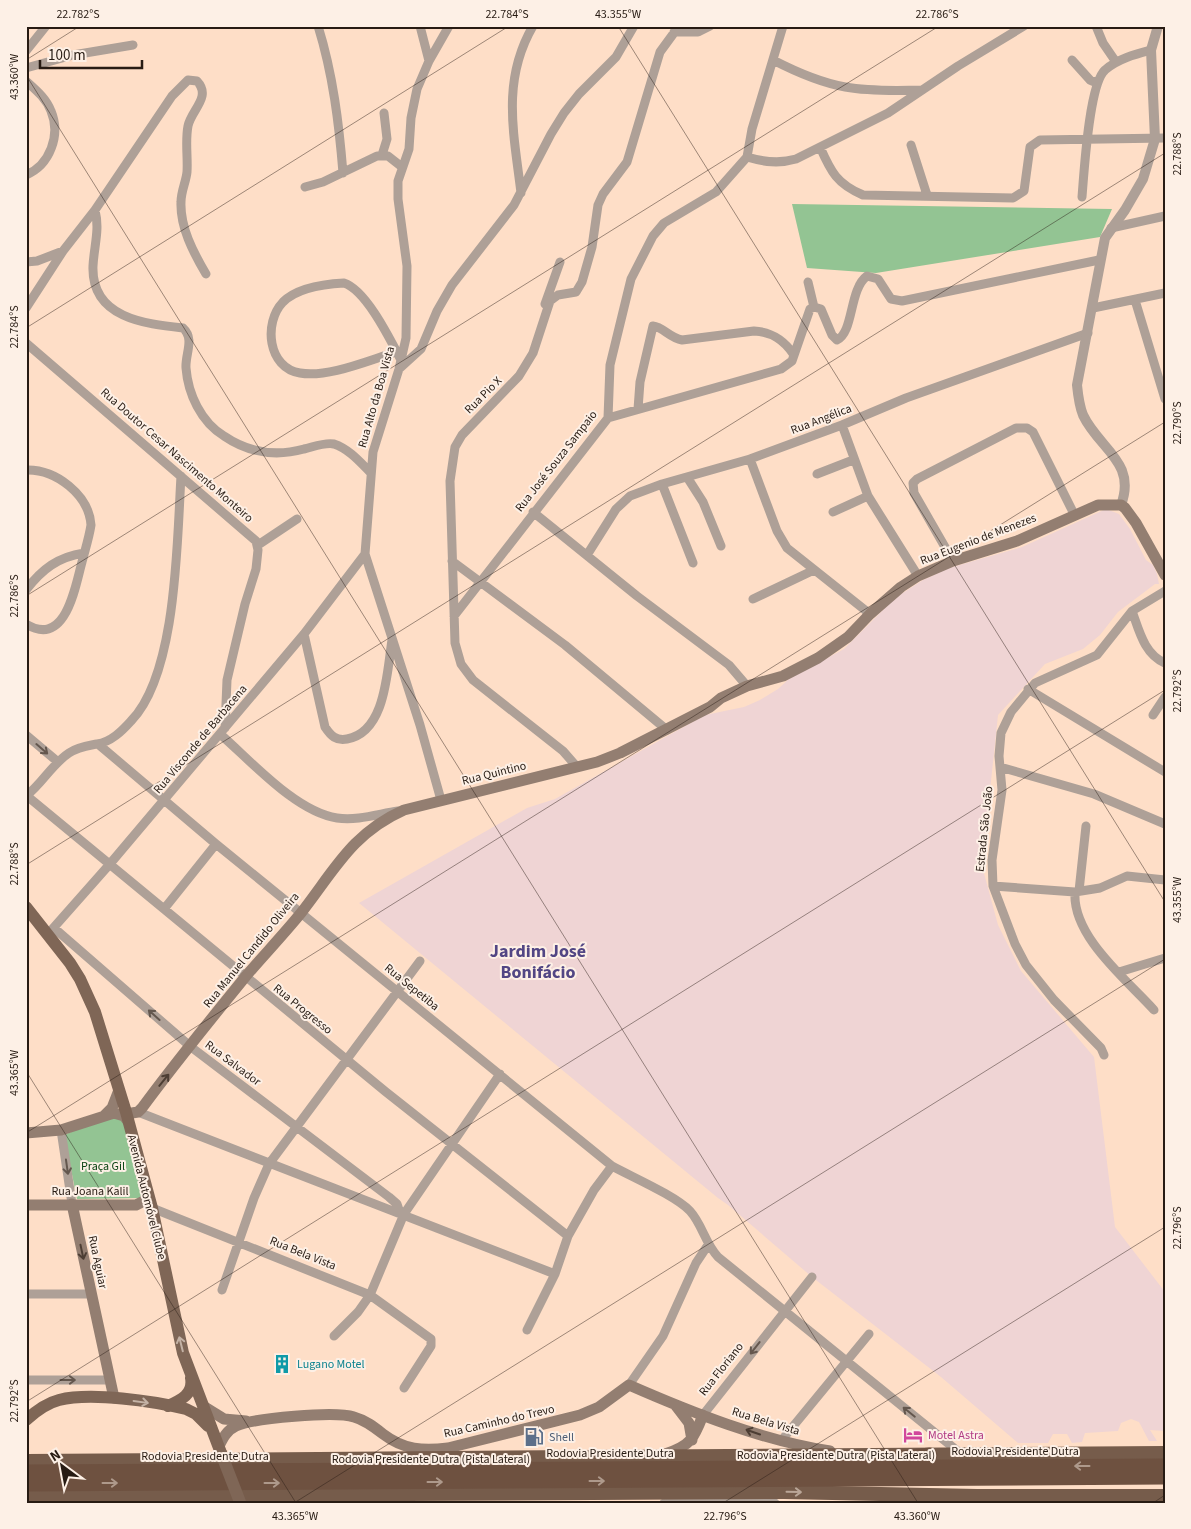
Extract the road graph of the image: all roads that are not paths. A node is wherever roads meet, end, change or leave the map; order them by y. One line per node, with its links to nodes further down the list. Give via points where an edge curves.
1 (46, 26): 16 (street)
2 (318, 26): 33 (street, via 340,130)
3 (420, 26): 17 (street)
4 (449, 26): 17 (street, Rua Alto da Boa Vista)
5 (533, 26): 36 (street, via 515,66 512,84)
6 (634, 26): 36 (street, via 616,57 564,113)
7 (710, 26): 12 (street, via 698,32)
8 (783, 26): 18 (street)
9 (1024, 26): 13 (street)
10 (1096, 26): 20 (street)
11 (1158, 26): 15 (street)
12 (676, 29): 53 (street, Rua Pio X, via 660,52 627,162 598,205 592,248 581,286 573,294 554,297)
13 (1014, 29): 24 (street)
14 (133, 45): 21 (street, via 73,54)
15 (1151, 50): 20 (street); 27 (street)
16 (26, 52)
17 (429, 60): 32 (street, Rua Alto da Boa Vista, via 413,104 409,149)
18 (773, 60): 24 (street, via 833,86 877,91); 31 (street)
19 (1072, 60): 23 (street, via 1090,80)
20 (1116, 62): 23 (street, via 1105,70)
21 (26, 68)
22 (26, 80): 34 (street, via 41,94 52,112 55,136 51,152)
23 (1097, 83): 26 (street)
24 (922, 90): 29 (street, via 888,113)
25 (384, 113): 30 (street, via 387,140)
26 (1088, 138): 27 (street); 37 (street, via 1040,140 1030,147 1025,185 1019,196); 38 (street)
27 (1160, 139): 41 (street, via 1143,179)
28 (911, 145): 37 (street)
29 (820, 147): 31 (street, via 784,162); 37 (street, via 831,170 849,189 863,195)
30 (382, 155): 32 (street); 33 (street)
31 (747, 157): 61 (street, Rua José Souza Sampaio, via 716,192 664,223 642,256 632,279 612,355)
32 (402, 167): 57 (street, Rua Alto da Boa Vista, via 398,199 408,300 406,338)
33 (343, 173): 35 (street)
34 (26, 175)
35 (305, 188)
36 (522, 193): 57 (street, via 452,285 436,311 420,349)
37 (927, 195)
38 (1082, 197)
39 (95, 210): 42 (street); 46 (street, via 172,96 188,80 198,81 203,90 187,127 187,172 181,200 189,240); 66 (street, via 98,230 93,269 102,298 110,308 132,320 186,331 190,342 186,357 188,383 200,412 211,427 242,446 273,455 333,444 357,459)
40 (1165, 216): 41 (street)
41 (1112, 228): 43 (street, via 1105,238)
42 (63, 251): 44 (street); 51 (street)
43 (1100, 260): 50 (street, via 902,302 891,299 878,279 867,276 859,284 844,333 837,340 821,309); 52 (street)
44 (26, 262)
45 (560, 262): 53 (street, via 545,303)
46 (206, 274)
47 (808, 282): 50 (street)
48 (1165, 293): 49 (street)
49 (1136, 300): 52 (street); 58 (street)
50 (814, 307): 56 (street, via 810,309)
51 (26, 308)
52 (1093, 308): 54 (street)
53 (546, 316): 83 (street, Rua Pio X, via 533,353 520,376 471,424 455,447 450,481)
54 (1088, 334): 62 (street, Rua Angélica, via 906,398); 72 (street, via 1077,385 1078,399 1090,428 1123,470 1126,487)
55 (26, 343): 68 (street, Rua Doutor Cesar Nascimento Monteiro)
56 (794, 356): 60 (street, via 781,369); 60 (street, via 784,342 764,332 682,340 674,339 653,326 640,382)
57 (399, 360): 57 (street, via 327,372 298,373 285,368 273,352 273,323 278,309 289,297 308,289 344,283 357,292 380,322); 66 (street, Rua Alto da Boa Vista)
58 (1161, 371): 59 (street)
59 (1165, 399)
60 (638, 409): 61 (street)
61 (608, 418): 73 (street, Rua José Souza Sampaio)
62 (842, 425): 63 (street, Rua Angélica); 64 (street)
63 (750, 459): 69 (street, Rua Angélica); 85 (street, via 781,540)
64 (854, 460): 67 (street); 71 (street)
65 (26, 470): 79 (street, via 50,473 66,483 86,504 91,525)
66 (370, 472): 80 (street, Rua Alto da Boa Vista)
67 (818, 474)
68 (181, 476): 77 (street, Rua Doutor Cesar Nascimento Monteiro, via 248,532); 107 (street, via 170,618 157,676 147,700 132,720 114,736)
69 (687, 477): 70 (street, Rua Angélica); 78 (street, via 703,502)
70 (662, 484): 81 (street, Rua Angélica, via 622,502); 84 (street)
71 (868, 496): 74 (street); 87 (street)
72 (1121, 505): 75 (main road, Rua Eugenio de Menezes, via 1098,505); 86 (main road, via 1136,523)
73 (533, 512): 81 (street); 88 (street, Rua José Souza Sampaio)
74 (833, 512)
75 (1074, 514): 82 (main road, Rua Eugenio de Menezes, via 1018,541); 82 (street, via 1033,432 1027,428 1016,428 914,483 914,493)
76 (297, 519): 77 (street)
77 (258, 546): 105 (street, via 256,569 227,680)
78 (721, 546)
79 (84, 553): 89 (street, via 49,565); 95 (street, via 66,616 50,628 34,628)
80 (365, 554): 96 (street, Rua Visconde de Barbacena); 97 (street, Rua Alto da Boa Vista)
81 (587, 555): 100 (street, via 729,665)
82 (953, 561): 87 (main road, Rua Eugenio de Menezes)
83 (452, 562): 88 (street); 94 (street, Rua Pio X)
84 (692, 563)
85 (814, 570): 91 (street); 93 (street)
86 (1165, 575)
87 (918, 576): 93 (main road, Rua Eugenio de Menezes)
88 (480, 582): 94 (street, Rua José Souza Sampaio); 104 (street, via 565,646)
89 (26, 590)
90 (1165, 591): 92 (street, Estrada São João)
91 (753, 599)
92 (1132, 611): 98 (street, via 1147,648); 101 (street, Estrada São João, via 1097,655 1042,678)
93 (870, 614): 99 (main road, Rua Eugenio de Menezes, via 834,648)
94 (454, 616): 109 (street, Rua Pio X, via 457,654 466,672 563,751)
95 (26, 624)
96 (304, 634): 97 (street, via 325,727 337,740 360,734 377,713); 105 (street, Rua Visconde de Barbacena)
97 (392, 637): 113 (street, Rua Alto da Boa Vista)
98 (1165, 663)
99 (783, 676): 100 (main road, Rua Quintino)
100 (747, 686): 104 (main road, Rua Quintino)
101 (1028, 689): 110 (street, Estrada São João, via 1005,723 1000,744); 111 (street)
102 (1165, 697): 103 (street)
103 (1154, 715)
104 (667, 730): 109 (main road, Rua Quintino, via 620,753)
105 (222, 731): 114 (street, Rua Visconde de Barbacena); 115 (street, Rua Quintino, via 288,793 324,815 358,818)
106 (26, 735): 108 (street, one-way to 108)
107 (98, 744): 108 (street, via 79,748); 114 (street, Rua Sepetiba)
108 (58, 762): 112 (street)
109 (576, 767): 113 (main road, Rua Quintino)
110 (1000, 767): 116 (street, via 1094,794); 121 (street, Estrada São João, via 1002,790 992,860)
111 (1165, 772)
112 (27, 796): 119 (street, Rua Progresso)
113 (441, 800): 115 (main road, Rua Quintino)
114 (164, 801): 118 (street, Rua Sepetiba); 119 (street, Rua Visconde de Barbacena)
115 (404, 810): 125 (main road, Rua Manuel Candido Oliveira, via 386,818 357,840)
116 (1165, 824)
117 (1086, 826): 122 (street)
118 (216, 844): 124 (street); 125 (street, Rua Sepetiba)
119 (109, 865): 124 (street, Rua Progresso); 126 (street, Rua Visconde de Barbacena)
120 (1165, 880): 122 (street, via 1127,876 1100,888)
121 (993, 886): 122 (street); 134 (street, Estrada São João, via 1026,964)
122 (1077, 891): 129 (street, via 1074,903 1081,925)
123 (26, 907): 126 (main road, Avenida Automóvel Clube)
124 (164, 909): 130 (street, Rua Progresso)
125 (300, 913): 130 (main road, Rua Manuel Candido Oliveira); 131 (street, Rua Sepetiba)
126 (51, 931): 133 (street, Rua Salvador, one-way to 126); 137 (main road, Avenida Automóvel Clube, via 88,995)
127 (1165, 958): 129 (street)
128 (420, 961): 131 (street)
129 (1119, 972): 132 (street)
130 (245, 977): 133 (main road, Rua Manuel Candido Oliveira); 135 (street, Rua Progresso)
131 (398, 991): 135 (street); 136 (street, Rua Sepetiba)
132 (1154, 1010)
133 (191, 1047): 139 (main road, Rua Manuel Candido Oliveira, one-way to 133); 140 (street, Rua Salvador)
134 (1104, 1055)
135 (347, 1060): 140 (street); 143 (street, Rua Progresso)
136 (500, 1074): 143 (street); 145 (street, Rua Sepetiba)
137 (119, 1090): 138 (main road, via 112,1108); 139 (main road, Avenida Automóvel Clube)
138 (105, 1115): 139 (main road); 141 (main road)
139 (131, 1116): 144 (street); 146 (main road, Avenida Automóvel Clube)
140 (298, 1127): 144 (street); 150 (street, Rua Salvador, via 394,1201)
141 (61, 1130): 142 (main road); 147 (street, Rua Aguiar, one-way to 147)
142 (26, 1133)
143 (452, 1144): 150 (street); 151 (street, Rua Progresso)
144 (269, 1164): 150 (street); 152 (street)
145 (612, 1166): 151 (street); 153 (street, Rua Sepetiba, via 679,1201 696,1218)
146 (148, 1194): 147 (main road, Rua Joana Kalil, via 136,1205); 149 (main road, Avenida Automóvel Clube)
147 (72, 1204): 148 (main road, Rua Joana Kalil); 158 (main road, Rua Aguiar, one-way to 158)
148 (26, 1205)
149 (156, 1214): 152 (street, Rua Bela Vista); 165 (main road, Avenida Automóvel Clube, one-way to 149, via 176,1324)
150 (402, 1214): 154 (street); 159 (street)
151 (568, 1236): 154 (street)
152 (238, 1241): 156 (street); 159 (street, Rua Bela Vista)
153 (708, 1245): 160 (street); 168 (street, via 696,1263 663,1336)
154 (555, 1274): 161 (street)
155 (812, 1277): 160 (street, Rua Floriano)
156 (222, 1290)
157 (26, 1294): 158 (street)
158 (91, 1294): 167 (main road, Rua Aguiar)
159 (370, 1295): 163 (street); 169 (street, Rua Bela Vista, via 431,1339 431,1346)
160 (785, 1310): 164 (street); 174 (street, Rua Floriano, one-way to 174)
161 (527, 1330)
162 (869, 1334): 164 (street)
163 (334, 1336)
164 (847, 1362): 179 (street); 183 (street, one-way to 164)
165 (191, 1378): 172 (main road, via 190,1391); 173 (main road, Avenida Automóvel Clube)
166 (26, 1380): 167 (street, one-way to 167)
167 (109, 1380): 170 (main road, Rua Aguiar)
168 (629, 1385): 171 (main road, Rua Bela Vista); 176 (main road, Rua Caminho do Trevo, via 599,1407 580,1415 429,1450 403,1446 366,1422 341,1414)
169 (404, 1388)
170 (114, 1398): 172 (main road, one-way to 172); 175 (main road, via 59,1400)
171 (675, 1405): 174 (main road, Rua Bela Vista); 178 (main road, via 689,1423)
172 (168, 1406): 177 (main road, via 196,1414)
173 (203, 1406): 176 (main road, Rua Caminho do Trevo, via 224,1419); 177 (main road, Avenida Automóvel Clube)
174 (703, 1415): 178 (main road, Rua Floriano); 179 (main road, Rua Bela Vista, one-way to 174)
175 (26, 1420)
176 (255, 1421): 180 (main road, Rua Caminho do Trevo, via 231,1429)
177 (213, 1432): 180 (main road, Avenida Automóvel Clube)
178 (692, 1440): 186 (main road, via 680,1449)
179 (781, 1441): 182 (main road, Rua Bela Vista)
180 (220, 1449): 200 (main road, Avenida Automóvel Clube, bridge)
181 (1165, 1453): 183 (highway, Rodovia Presidente Dutra (Pista Lateral))
182 (852, 1454): 185 (highway, Rodovia Presidente Dutra (Pista Lateral)); 186 (highway, Rodovia Presidente Dutra (Pista Lateral))
183 (960, 1454): 185 (highway, Rodovia Presidente Dutra (Pista Lateral))
184 (26, 1456): 188 (main road)
185 (930, 1456): 190 (highway)
186 (642, 1458): 188 (highway, Rodovia Presidente Dutra (Pista Lateral))
187 (26, 1461): 188 (highway, Rodovia Presidente Dutra (Pista Lateral))
188 (45, 1461)
189 (1165, 1466): 190 (highway, Rodovia Presidente Dutra, one-way to 190)
190 (772, 1467): 191 (highway, Rodovia Presidente Dutra)
191 (26, 1472)
192 (1165, 1478): 193 (highway, one-way to 192)
193 (26, 1484)
194 (26, 1496): 195 (highway)
195 (88, 1496): 196 (highway); 201 (main road)
196 (215, 1496): 198 (highway, one-way to 198, via 784,1492); 202 (highway)
197 (1165, 1496): 199 (highway)
198 (977, 1500): 199 (highway)
199 (1108, 1500)
200 (240, 1502)
201 (131, 1503)
202 (191, 1503)
203 (664, 1503): 204 (street, via 711,1500)
204 (775, 1503)

